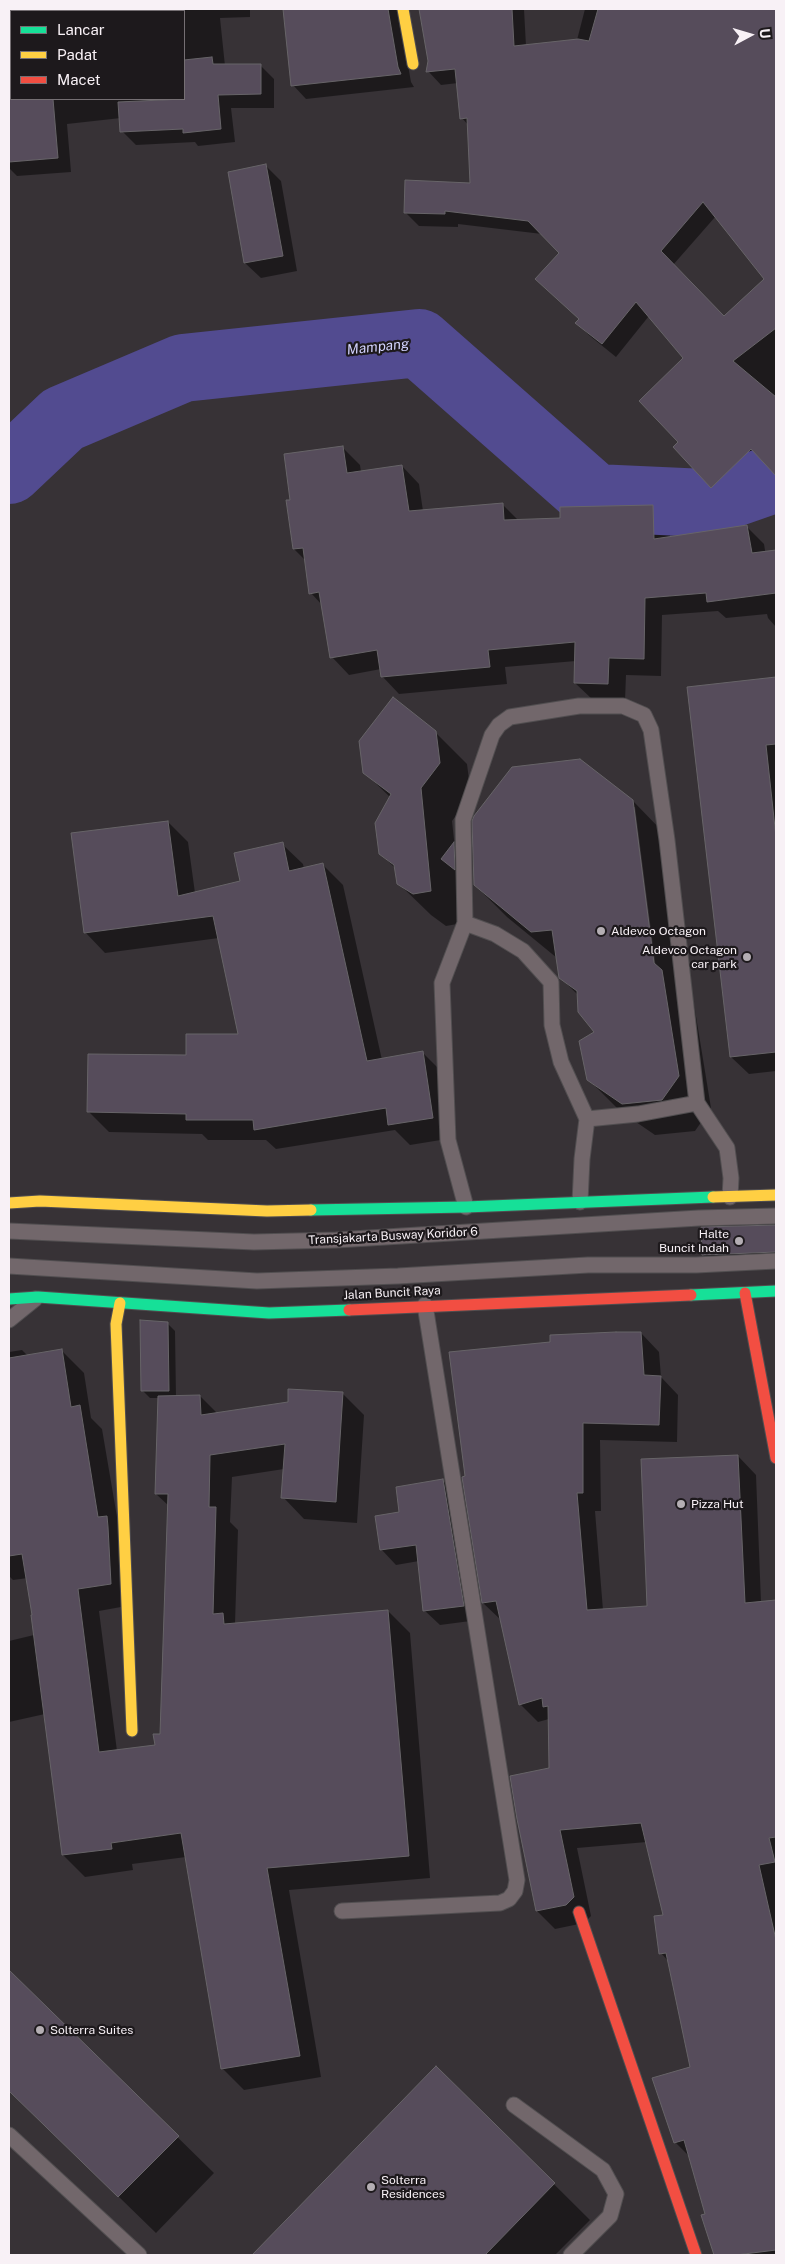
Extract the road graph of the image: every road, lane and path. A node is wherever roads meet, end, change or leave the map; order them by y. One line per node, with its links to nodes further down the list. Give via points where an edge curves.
1 (403, 9): 2 (main road)
2 (413, 64)
3 (465, 923): 4 (lane, via 463,820 498,725 510,717 579,706 624,706 644,714 652,730 656,751); 5 (lane, via 495,934 523,951 551,982 552,1025 561,1062); 10 (lane, via 442,983 448,1140)
4 (697, 1103): 5 (lane); 7 (lane, via 726,1148 732,1178)
5 (587, 1119): 8 (lane)
6 (776, 1195): 7 (main road)
7 (730, 1197): 8 (main road)
8 (580, 1202): 10 (main road)
9 (9, 1203): 10 (main road, via 40,1200 267,1211)
10 (466, 1208)
11 (776, 1216): 12 (lane, Transjakarta Busway Koridor 6, via 254,1242)
12 (9, 1231)
13 (776, 1262): 14 (lane, via 588,1265 257,1281)
14 (9, 1266)
15 (776, 1291): 16 (main road, Jalan Buncit Raya)
16 (745, 1293): 20 (main road, Jalan Buncit Raya); 22 (main road)
17 (38, 1297): 18 (main road, Jalan Buncit Raya); 19 (main road, Jalan Buncit Raya); 21 (lane)
18 (9, 1299)
19 (120, 1303): 20 (main road, Jalan Buncit Raya, via 269,1313); 23 (main road, via 116,1324)
20 (425, 1305): 24 (lane, via 517,1880 515,1891 500,1903)
21 (9, 1320)
22 (776, 1458)
23 (132, 1731)
24 (342, 1911)
25 (579, 1912): 30 (main road)
26 (514, 2105): 29 (lane, via 603,2170 616,2194 610,2216)
27 (9, 2135): 28 (lane)
28 (139, 2255)
29 (572, 2255)
30 (696, 2255)

